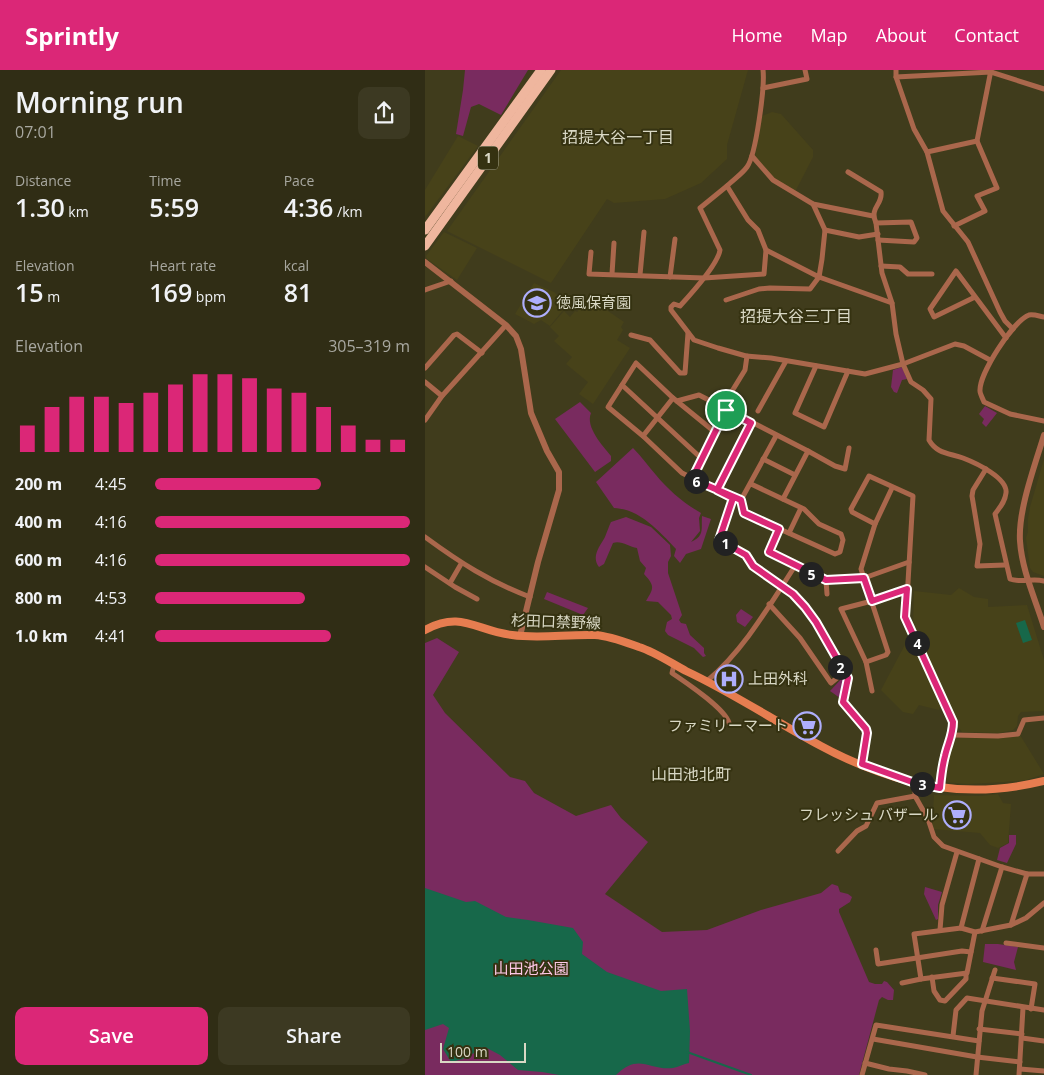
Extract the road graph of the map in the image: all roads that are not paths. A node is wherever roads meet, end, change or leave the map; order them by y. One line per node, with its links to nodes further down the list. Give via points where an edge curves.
1 (541, 70): 19 (highway, 1)
2 (551, 70): 25 (highway, 1)
3 (763, 70): 8 (street)
4 (805, 70): 8 (street, via 807,79)
5 (896, 70): 7 (street)
6 (991, 71): 7 (street); 9 (street); 10 (street)
7 (896, 77): 11 (street, via 914,129)
8 (763, 88): 12 (street)
9 (1044, 89)
10 (977, 141): 11 (street); 18 (street, via 997,188 977,196 985,211)
11 (927, 152): 18 (street, via 943,211)
12 (751, 156): 14 (street, via 748,166); 15 (street, via 773,180)
13 (848, 172): 16 (street, via 881,192 882,197)
14 (727, 186): 26 (street, via 758,230); 35 (street, via 700,208 720,250)
15 (813, 204): 16 (street); 20 (street)
16 (873, 216): 17 (street)
17 (876, 223): 22 (street); 22 (street, via 911,222 917,238 914,242)
18 (954, 226): 43 (street, via 967,242 1005,321)
19 (425, 230)
20 (825, 230): 22 (street); 34 (street)
21 (644, 232): 32 (street)
22 (878, 237): 29 (street)
23 (675, 239): 33 (street)
24 (614, 243): 30 (street)
25 (425, 246)
26 (766, 250): 34 (street); 35 (street, via 764,274)
27 (591, 252): 30 (street, via 589,274)
28 (425, 262): 36 (street)
29 (881, 266): 31 (street, via 900,267 908,274); 40 (street)
30 (612, 274): 32 (street)
31 (932, 274)
32 (640, 275): 33 (street)
33 (671, 277): 35 (street)
34 (819, 277): 39 (street, via 808,290 759,289); 40 (street)
35 (703, 278): 44 (street, via 680,306 674,304 671,307)
36 (451, 281): 37 (street); 42 (street)
37 (425, 290)
38 (975, 297): 38 (street, via 956,271 929,309 934,317); 46 (street)
39 (726, 300)
40 (892, 303): 51 (street)
41 (1044, 317): 43 (street, via 1031,314)
42 (507, 325): 47 (street); 101 (street, via 521,348 531,413 559,472 559,490)
43 (1013, 329): 46 (street)
44 (688, 333): 45 (street, via 685,373 680,373 649,340); 48 (street, via 694,340)
45 (631, 334)
46 (1005, 338): 49 (street)
47 (483, 353): 53 (street, via 457,334); 57 (street)
48 (747, 356): 50 (street); 58 (street, via 745,370)
49 (990, 360): 51 (street, via 955,344); 64 (street, via 980,390 984,402 1010,414)
50 (786, 361): 52 (street); 61 (street)
51 (903, 364): 54 (street, via 865,374); 74 (street, via 911,382 931,399 929,436 933,446 943,454 963,458)
52 (816, 366): 54 (street); 54 (street, via 795,413 824,426)
53 (425, 368)
54 (848, 371)
55 (425, 382): 57 (street)
56 (622, 384): 59 (street, via 636,363); 62 (street); 68 (street, via 608,407)
57 (442, 396): 63 (street)
58 (729, 396)
59 (675, 399): 60 (street, via 699,395); 62 (street); 66 (street)
60 (726, 410): 65 (street); 66 (street)
61 (758, 411)
62 (658, 417): 68 (street); 72 (street)
63 (425, 420)
64 (1044, 421)
65 (751, 423): 69 (street); 79 (street)
66 (716, 433): 72 (street)
67 (1044, 435): 94 (street, via 1025,501 1020,539)
68 (643, 436): 76 (street)
69 (776, 436): 71 (street); 73 (street)
70 (849, 448): 71 (street, via 845,469)
71 (808, 451): 75 (street)
72 (702, 459): 76 (street)
73 (763, 459): 75 (street); 77 (street)
74 (986, 469): 90 (street, via 1004,483 1007,492 995,514); 90 (street, via 972,496 980,544 977,566)
75 (795, 476): 81 (street)
76 (692, 479): 79 (street)
77 (751, 484): 81 (street); 82 (street)
78 (892, 488): 84 (street); 84 (street, via 869,476 851,509); 88 (street, via 913,496)
79 (717, 490): 80 (street)
80 (733, 498): 82 (street); 98 (street, via 719,540 746,555 753,566)
81 (783, 499): 83 (street)
82 (741, 500): 85 (street, via 744,513)
83 (801, 508): 86 (street); 86 (street, via 819,524 841,534 840,552 835,554)
84 (875, 524): 93 (street, via 861,569)
85 (779, 529): 86 (street); 91 (street, via 769,552)
86 (789, 533)
87 (425, 537): 89 (street)
88 (909, 562): 93 (street); 99 (street)
89 (461, 564): 97 (street); 101 (street)
90 (1005, 565): 94 (street, via 1010,579)
91 (795, 566): 95 (street); 98 (street)
92 (425, 567): 97 (street)
93 (864, 578): 95 (street); 103 (street)
94 (1027, 579): 96 (street); 105 (street)
95 (826, 580): 100 (street)
96 (1044, 581)
97 (450, 582): 102 (street)
98 (782, 586): 104 (street); 110 (street, via 816,622)
99 (907, 589): 103 (street); 115 (street, via 905,617 953,722)
100 (827, 594)
101 (529, 597): 107 (street)
102 (477, 598)
103 (872, 601): 108 (street, via 888,652); 108 (street, via 841,608)
104 (769, 604): 110 (street, via 800,638 831,683); 111 (street, via 739,647)
105 (1044, 627)
106 (425, 630): 107 (main road, 杉田口禁野線, via 438,623 455,621)
107 (520, 636): 109 (main road, 杉田口禁野線, via 609,637 641,647)
108 (866, 662): 112 (street)
109 (674, 665): 111 (main road, 杉田口禁野線); 114 (street, via 672,673 715,705)
110 (843, 673): 116 (street, via 848,678 843,702 867,733)
111 (707, 681): 116 (main road, 杉田口禁野線, via 822,747)
112 (873, 691)
113 (1044, 718): 115 (street, via 1025,720 1018,734)
114 (729, 722)
115 (953, 735): 119 (street, via 941,769)
116 (862, 764): 118 (main road, 杉田口禁野線)
117 (1044, 781): 119 (main road, 杉田口禁野線, via 985,789)
118 (915, 783): 119 (main road, 杉田口禁野線); 120 (street)
119 (940, 788)
120 (915, 796): 121 (street, via 877,803 866,826); 122 (street, via 934,837 943,846)
121 (838, 851)
122 (957, 852): 123 (street); 130 (street, via 942,905)
123 (979, 859): 124 (street); 129 (street)
124 (1002, 867): 125 (street); 131 (street)
125 (1027, 874): 126 (street); 128 (street)
126 (1044, 874)
127 (1044, 903): 128 (street)
128 (1011, 925): 131 (street)
129 (961, 928): 130 (street); 132 (street)
130 (940, 930): 137 (street, via 914,934)
131 (982, 931): 132 (street)
132 (975, 932): 136 (street)
133 (1006, 943): 134 (street)
134 (1044, 948)
135 (876, 950): 137 (street, via 878,964)
136 (971, 952): 137 (street); 139 (street)
137 (918, 958): 142 (street)
138 (995, 970): 141 (street)
139 (966, 973): 140 (street); 140 (street, via 965,979 945,1001 940,1000 934,991)
140 (932, 977): 142 (street)
141 (992, 978): 144 (street); 146 (street, via 1035,984)
142 (921, 979): 143 (street)
143 (902, 983)
144 (985, 1002): 145 (street); 148 (street); 149 (street, via 967,998 956,1010)
145 (1023, 1008): 146 (street); 150 (street)
146 (1031, 1009): 147 (street)
147 (1044, 1010)
148 (979, 1029): 150 (street); 153 (street)
149 (953, 1036): 151 (street, via 876,1025); 153 (street)
150 (1021, 1036): 152 (street); 156 (street)
151 (873, 1039): 154 (street); 155 (street)
152 (1044, 1041)
153 (979, 1042): 154 (street)
154 (977, 1057): 156 (street); 161 (street)
155 (865, 1062): 159 (street); 160 (street)
156 (1020, 1062): 158 (street)
157 (1044, 1071): 158 (street)
158 (1020, 1072)
159 (862, 1075)
160 (925, 1075)
161 (975, 1075)

